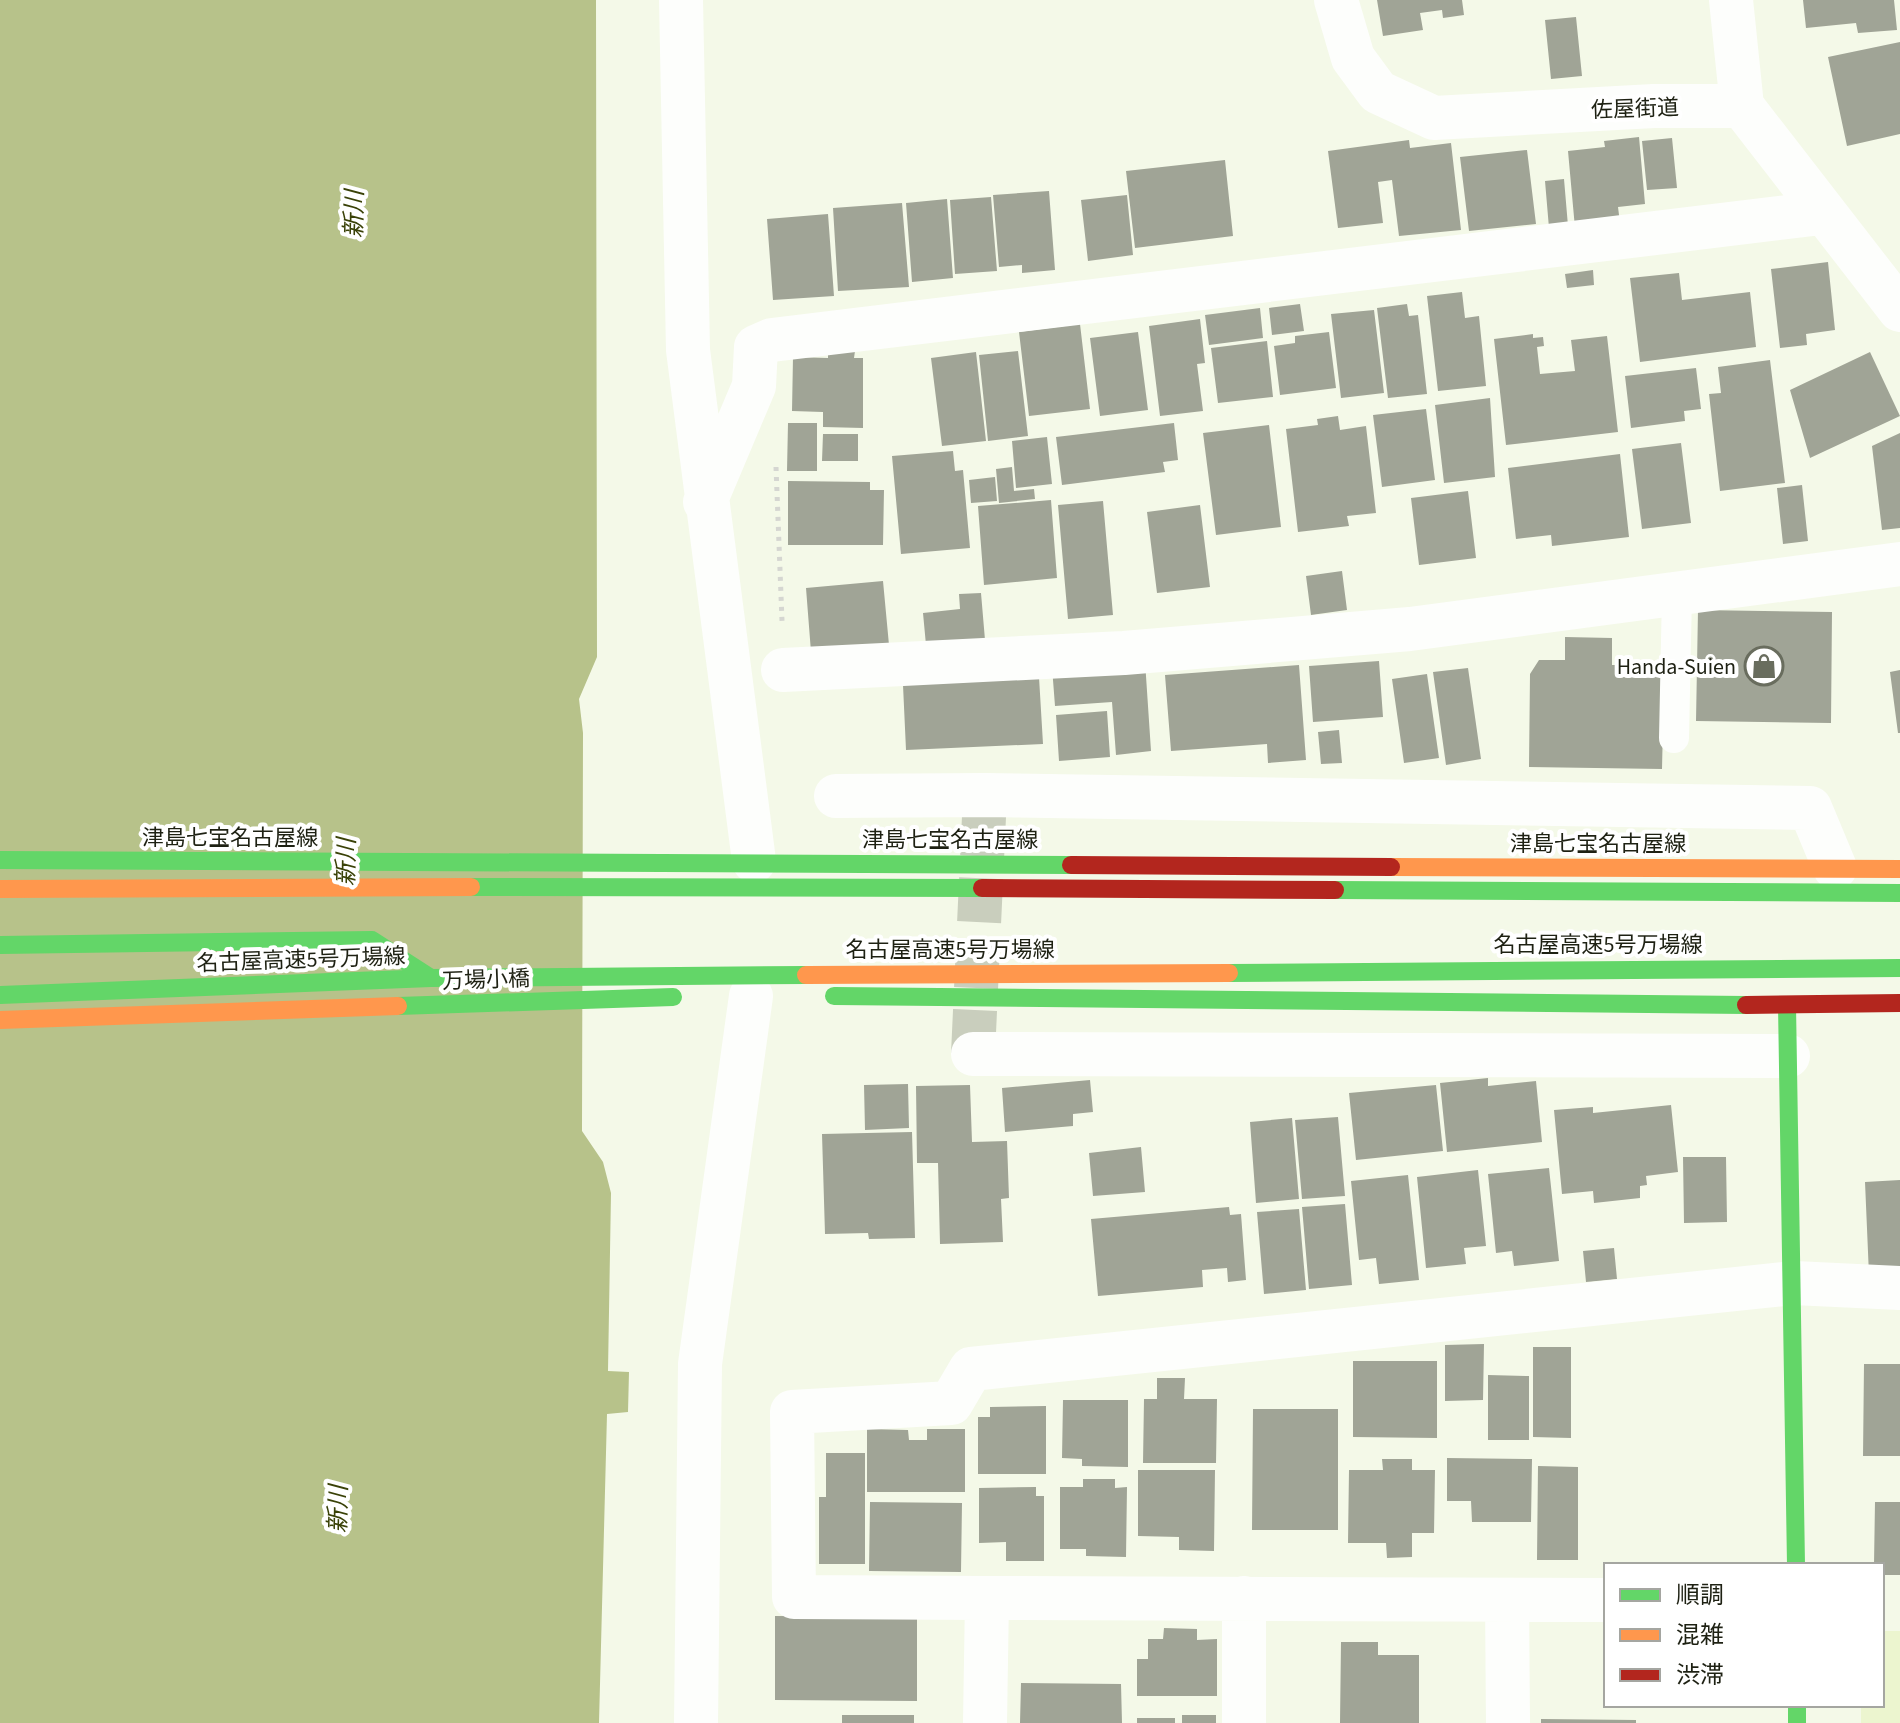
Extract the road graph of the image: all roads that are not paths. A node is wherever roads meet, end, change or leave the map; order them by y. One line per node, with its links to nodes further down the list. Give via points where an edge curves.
1 (681, 0): 7 (street, via 688,350)
2 (1336, 0): 4 (street, 佐屋街道, via 1353,58 1378,92 1434,118)
3 (1731, 0): 4 (street)
4 (1742, 106): 5 (street)
5 (1821, 213): 6 (street); 7 (street, via 772,340 756,347 754,386)
6 (1900, 310)
7 (705, 502): 14 (street)
8 (1900, 564): 9 (street)
9 (1677, 593): 10 (street, via 1363,633 1124,653); 11 (lane)
10 (783, 670)
11 (1674, 738)
12 (836, 796): 15 (street, via 1810,808)
13 (0, 860): 14 (main road, 津島七宝名古屋線)
14 (754, 861): 15 (main road, 津島七宝名古屋線)
15 (1835, 868): 16 (main road, 津島七宝名古屋線)
16 (1900, 869)
17 (0, 889): 18 (main road, via 692,886)
18 (1900, 893)
19 (0, 945): 21 (main road, via 372,940)
20 (1900, 968): 21 (main road, 名古屋高速5号万場線)
21 (431, 978): 22 (main road, 名古屋高速5号万場線)
22 (0, 995)
23 (686, 996): 28 (main road, 万場小橋)
24 (752, 996): 38 (street, via 700,1364)
25 (815, 996): 27 (main road)
26 (1900, 1003): 27 (main road)
27 (1787, 1005): 30 (main road)
28 (0, 1020)
29 (973, 1054): 30 (street)
30 (1788, 1056): 31 (main road)
31 (1794, 1283): 32 (street); 33 (main road); 34 (street, via 971,1369 951,1403 792,1412 794,1597)
32 (1900, 1288)
33 (1796, 1563)
34 (987, 1598): 35 (street); 39 (street)
35 (1244, 1598): 36 (street); 40 (street)
36 (1507, 1600): 37 (street); 41 (street)
37 (1604, 1600)
38 (696, 1723)
39 (985, 1723)
40 (1244, 1723)
41 (1508, 1723)

